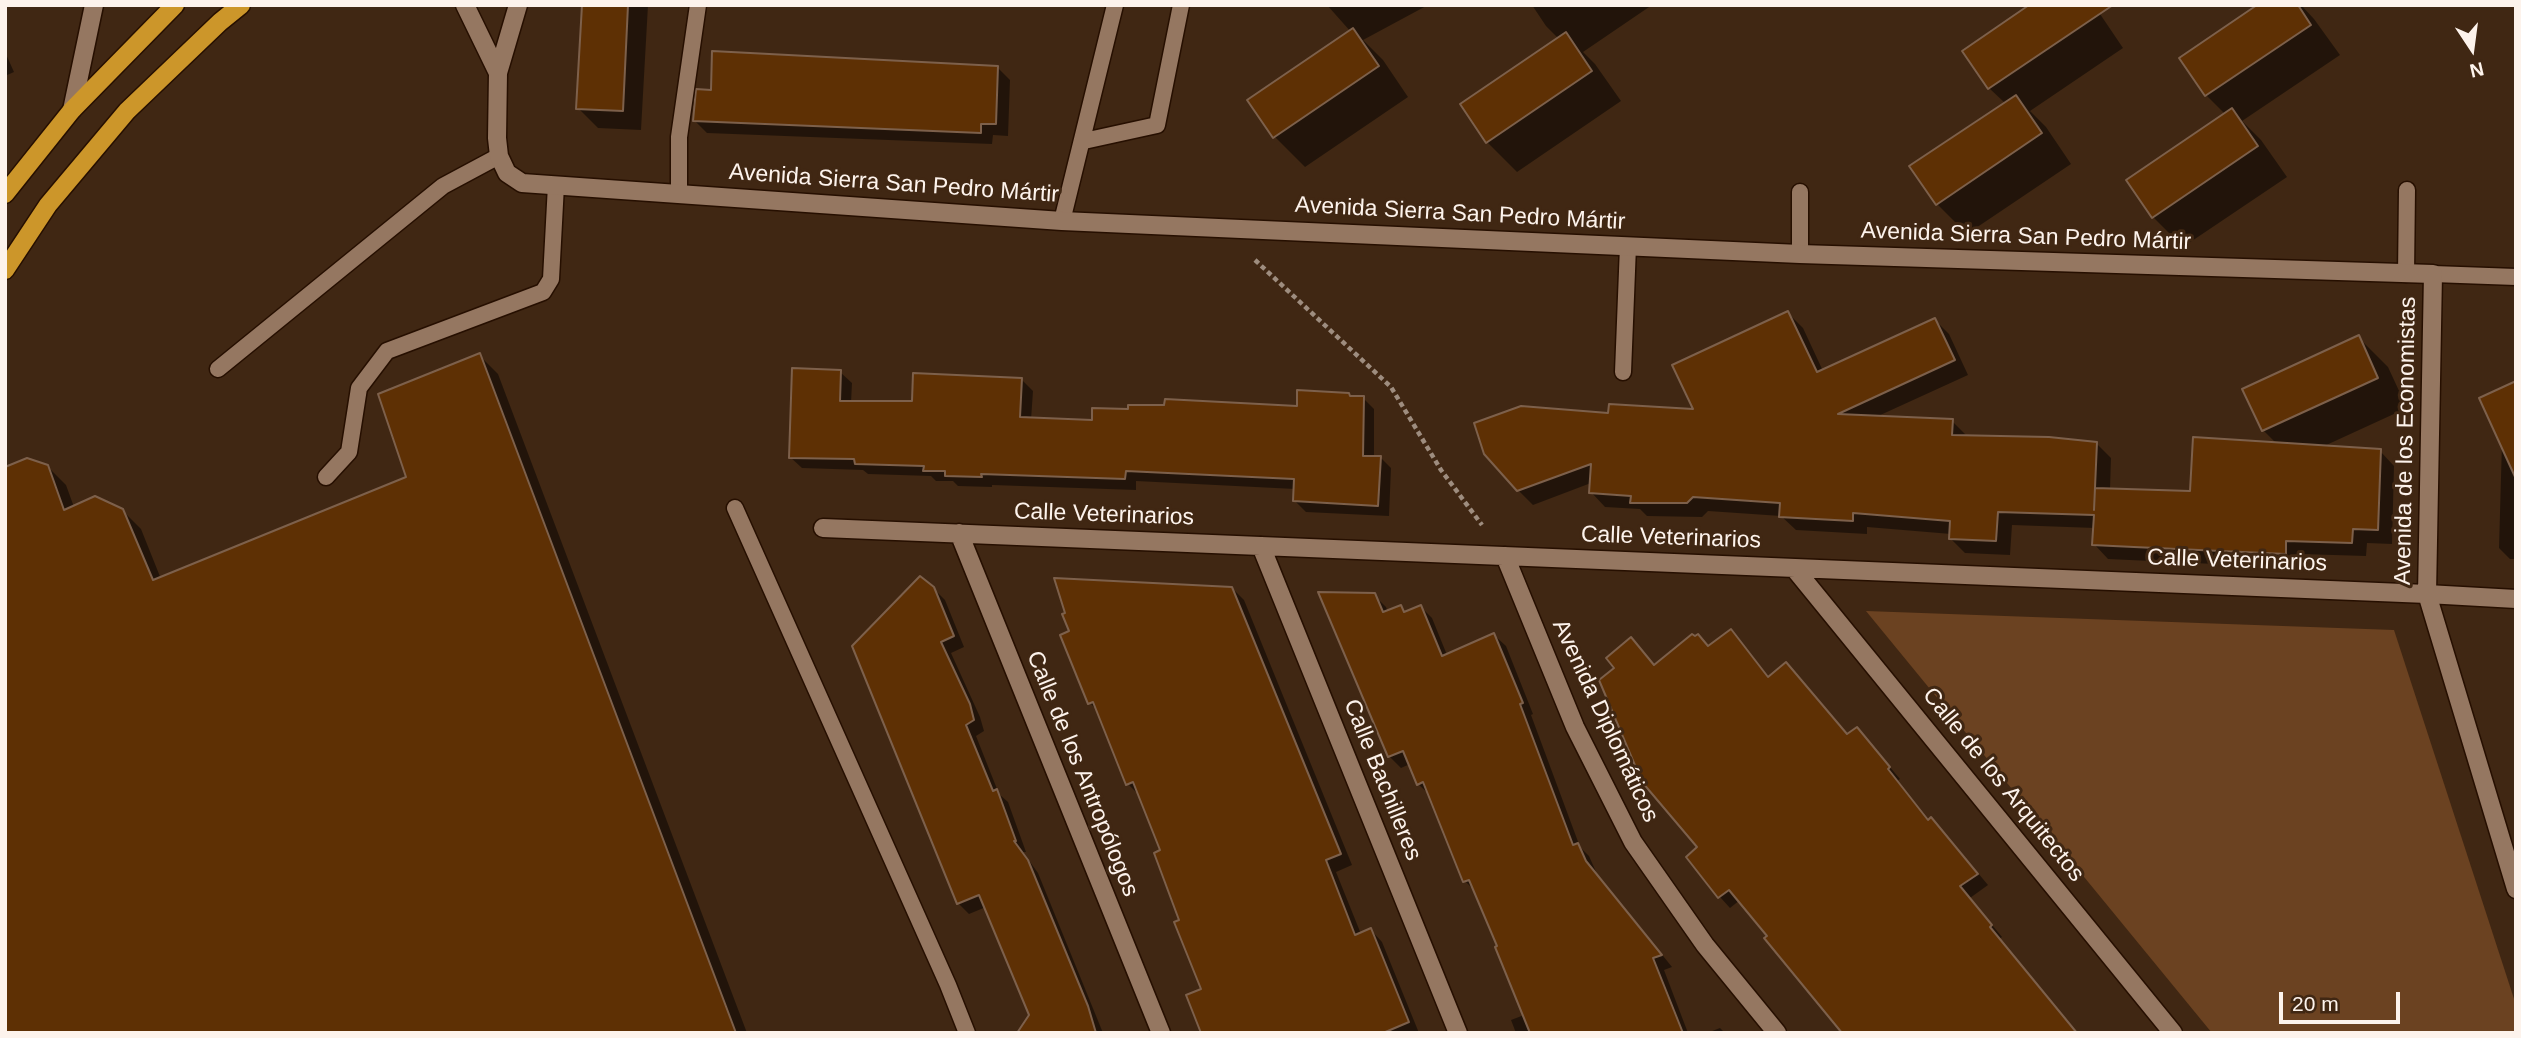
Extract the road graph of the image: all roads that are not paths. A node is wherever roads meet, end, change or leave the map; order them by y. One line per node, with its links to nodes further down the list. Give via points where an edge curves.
1 (93, 5): 10 (street)
2 (175, 5): 10 (main road)
3 (241, 5): 21 (main road, via 127,111 48,205)
4 (465, 5): 9 (street)
5 (518, 5): 9 (street)
6 (698, 5): 17 (lane, via 679,137)
7 (1115, 5): 11 (lane)
8 (1181, 5): 11 (lane, via 1157,125)
9 (498, 73): 12 (street)
10 (72, 110): 16 (main road)
11 (1084, 141): 18 (lane)
12 (499, 156): 13 (street, Avenida Sierra San Pedro Mártir, via 507,173 522,183); 25 (lane, via 443,186)
13 (556, 186): 17 (street, Avenida Sierra San Pedro Mártir); 27 (lane, via 551,279 543,292 387,351 359,388 349,452)
14 (2407, 190): 22 (lane)
15 (1800, 192): 20 (lane)
16 (5, 194)
17 (679, 194): 18 (street, Avenida Sierra San Pedro Mártir)
18 (1062, 221): 19 (street, Avenida Sierra San Pedro Mártir)
19 (1628, 246): 20 (street, Avenida Sierra San Pedro Mártir); 26 (lane)
20 (1800, 254): 22 (street, Avenida Sierra San Pedro Mártir)
21 (5, 270)
22 (2406, 274): 23 (street, Avenida Sierra San Pedro Mártir)
23 (2433, 274): 24 (lane, Avenida Sierra San Pedro Mártir); 34 (street, Avenida de los Economistas)
24 (2516, 277)
25 (218, 369)
26 (1623, 372)
27 (326, 477)
28 (736, 508): 37 (lane)
29 (823, 528): 30 (street, Calle Veterinarios)
30 (959, 533): 31 (street, Calle Veterinarios); 38 (street, Calle de los Antropólogos)
31 (1261, 546): 32 (street, Calle Veterinarios); 39 (street, Calle Bachilleres)
32 (1505, 556): 33 (street, Calle Veterinarios); 40 (street, Avenida Diplomáticos, via 1575,727 1633,842 1705,945)
33 (1794, 568): 34 (street, Calle Veterinarios); 41 (street, Calle de los Arquitectos)
34 (2427, 594): 35 (street, Calle Veterinarios); 36 (street, Avenida de los Economistas)
35 (2516, 599)
36 (2516, 889)
37 (967, 1033)
38 (1161, 1033)
39 (1458, 1033)
40 (1777, 1033)
41 (2173, 1033)

